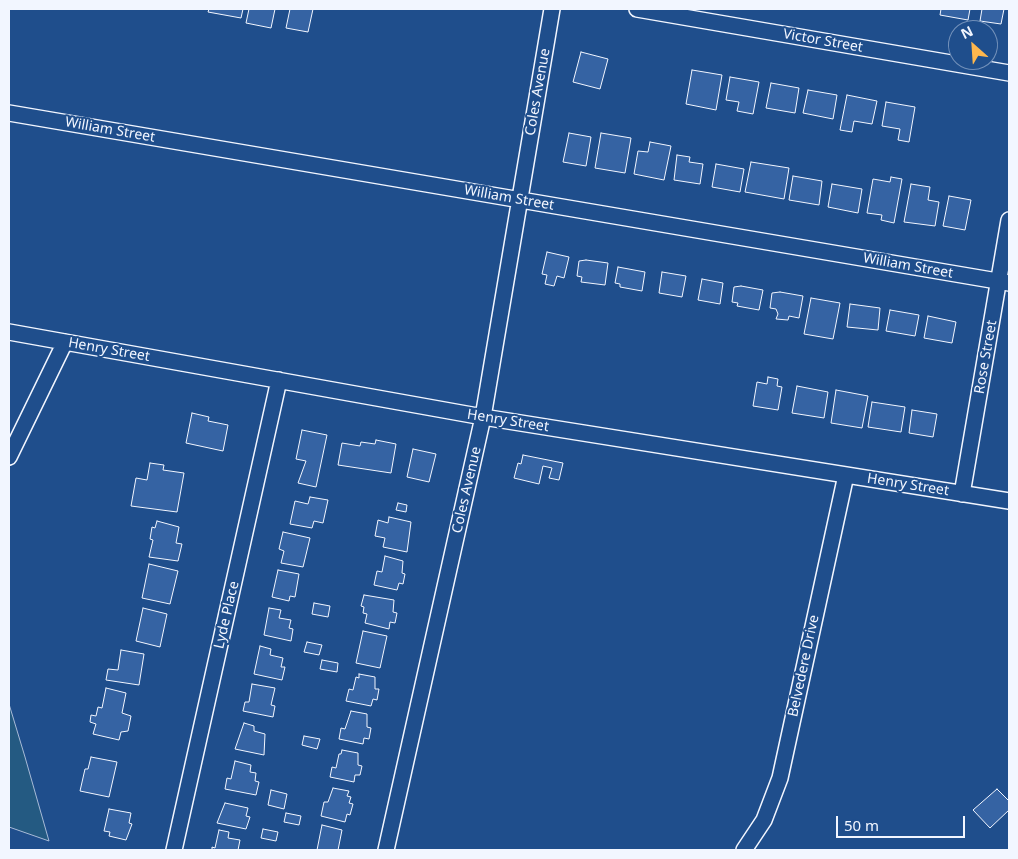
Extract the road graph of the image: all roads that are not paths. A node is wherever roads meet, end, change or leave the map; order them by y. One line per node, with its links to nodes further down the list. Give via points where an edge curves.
1 (552, 9): 5 (street, Coles Avenue)
2 (637, 9): 3 (street, Victor Street)
3 (1009, 73)
4 (9, 113): 5 (street, William Street)
5 (520, 200): 7 (street, William Street); 11 (street, Coles Avenue)
6 (1009, 220): 7 (street, Rose Street)
7 (1004, 282): 14 (street, Rose Street)
8 (9, 332): 9 (street, Henry Street)
9 (65, 342): 10 (street, Henry Street); 12 (street)
10 (279, 380): 11 (street, Henry Street); 16 (street, Lyde Place)
11 (483, 417): 13 (street, Henry Street); 17 (street, Coles Avenue)
12 (9, 457)
13 (846, 475): 14 (street, Henry Street); 18 (street, Belvedere Drive, via 780,778 764,820)
14 (962, 494): 15 (street, Henry Street)
15 (1009, 501)
16 (174, 850)
17 (386, 850)
18 (744, 850)

